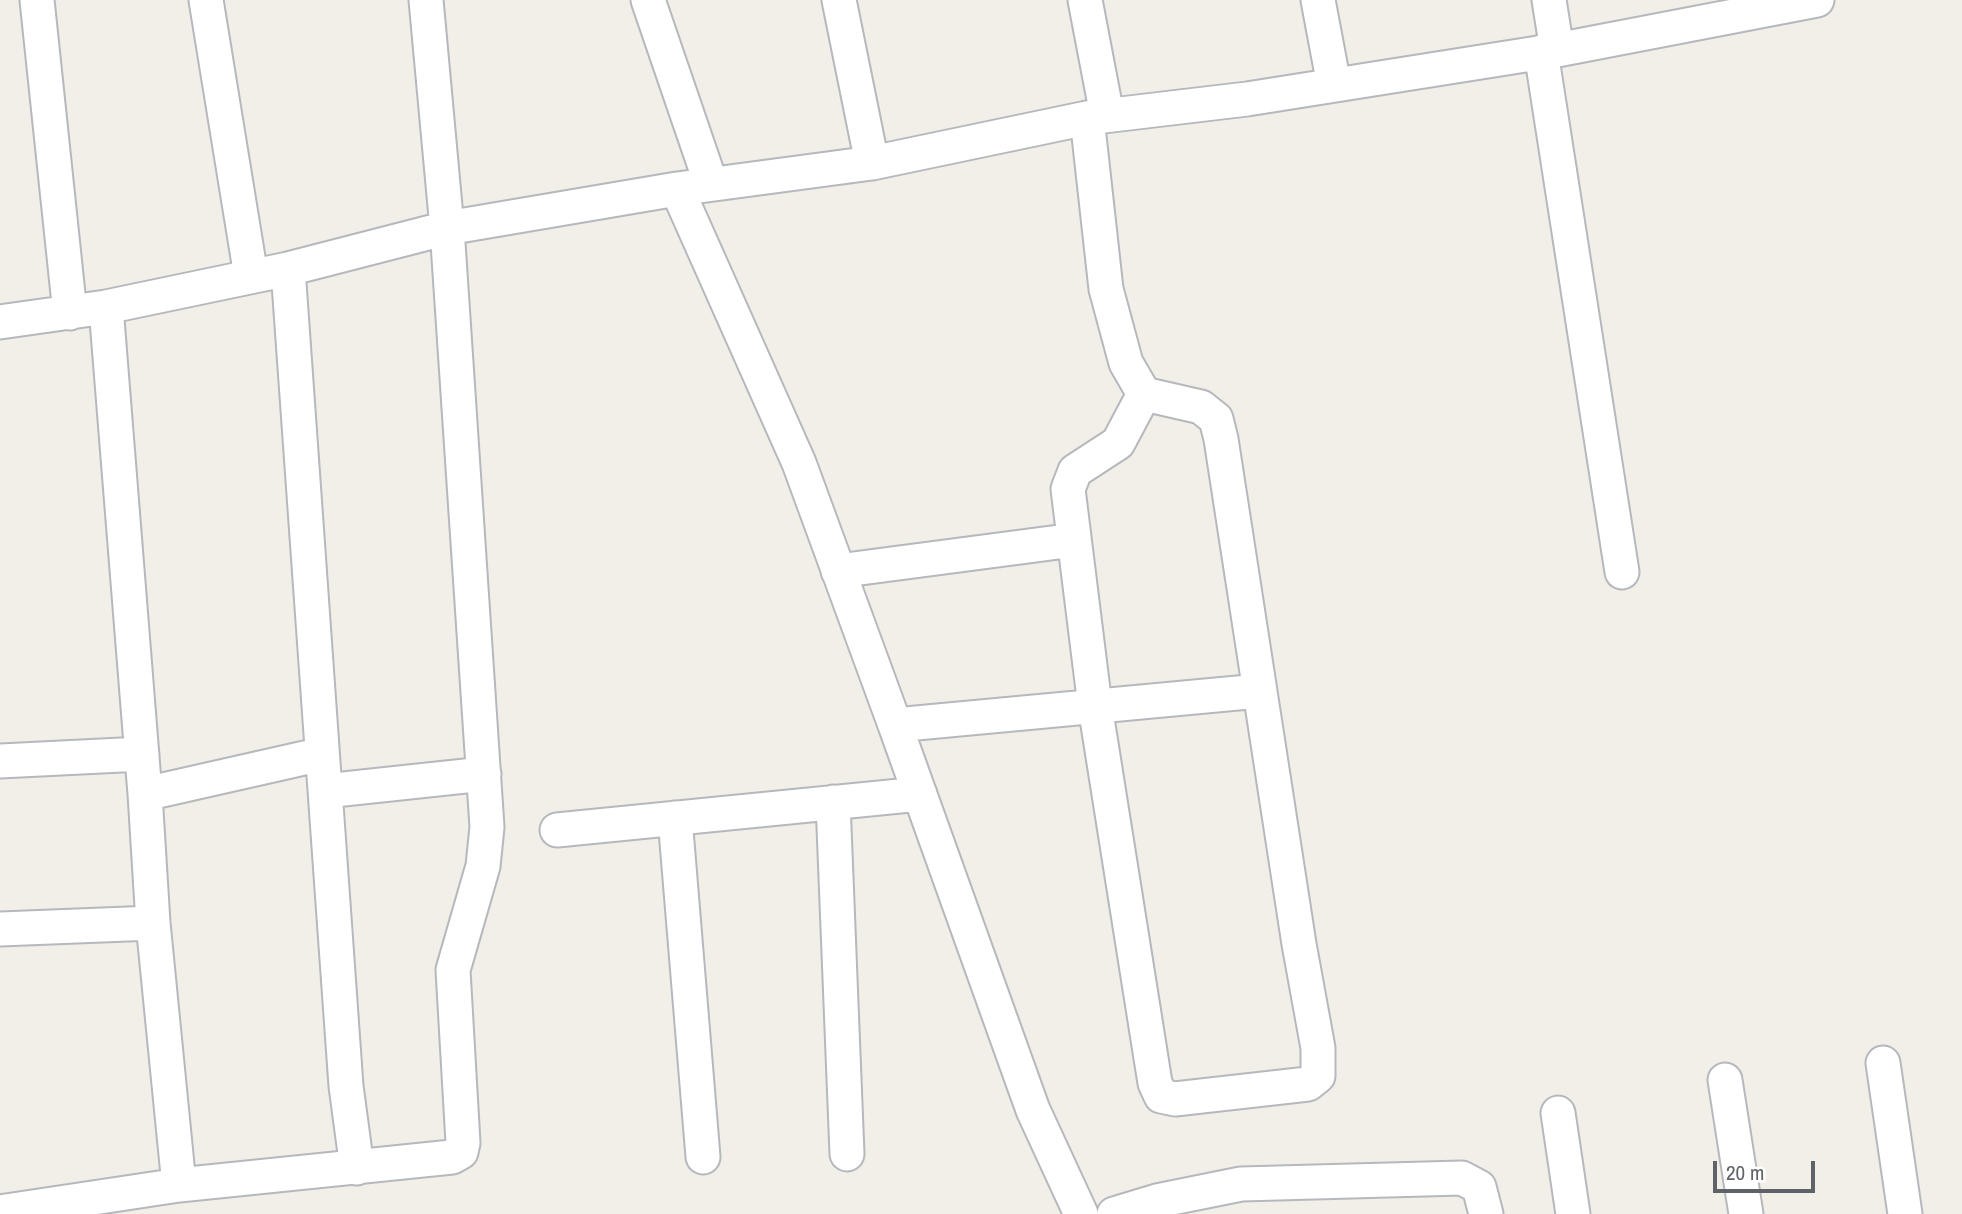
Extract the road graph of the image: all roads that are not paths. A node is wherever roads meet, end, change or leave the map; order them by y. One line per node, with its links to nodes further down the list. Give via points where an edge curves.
1 (37, 0): 20 (street)
2 (206, 0): 18 (street)
3 (426, 0): 16 (street)
4 (648, 0): 14 (street)
5 (839, 0): 13 (street)
6 (1085, 0): 12 (street)
7 (1318, 0): 11 (street)
8 (1549, 0): 10 (street)
9 (1806, 1): 10 (street)
10 (1549, 51): 11 (street); 25 (street)
11 (1334, 85): 12 (street)
12 (1097, 116): 13 (street); 22 (street, via 1106,289 1126,363)
13 (872, 163): 14 (street)
14 (711, 184): 15 (street)
15 (677, 189): 16 (street); 24 (street, via 799,463)
16 (447, 228): 17 (street); 32 (street)
17 (288, 270): 18 (street); 30 (street)
18 (251, 276): 19 (street)
19 (106, 307): 20 (street); 29 (street)
20 (70, 313): 21 (street)
21 (0, 322)
22 (1144, 394): 23 (street, via 1118,443 1075,471 1070,481); 26 (street, via 1201,407 1216,419)
23 (1074, 540): 24 (street); 27 (street)
24 (838, 571): 28 (street)
25 (1622, 572)
26 (1259, 691): 27 (street); 27 (street, via 1318,1048 1318,1076 1308,1084 1175,1099 1161,1096 1155,1083)
27 (1095, 706): 28 (street)
28 (895, 725): 35 (street)
29 (142, 754): 31 (street); 34 (street)
30 (323, 754): 33 (street); 34 (street)
31 (0, 761)
32 (484, 774): 33 (street); 46 (street, via 487,827 483,866 453,970 461,1152 452,1157)
33 (325, 792): 46 (street, via 346,1086)
34 (145, 794): 39 (street)
35 (920, 794): 36 (street); 49 (street, via 1033,1110)
36 (833, 802): 37 (street); 44 (street)
37 (675, 818): 38 (street); 45 (street)
38 (557, 830)
39 (153, 923): 40 (street); 47 (street)
40 (0, 929)
41 (1883, 1063): 54 (street)
42 (1725, 1080): 53 (street)
43 (1559, 1113): 52 (street)
44 (847, 1154)
45 (703, 1157)
46 (357, 1168): 47 (street)
47 (179, 1185): 48 (street)
48 (0, 1204)
49 (1081, 1214)
50 (1114, 1214): 51 (street, via 1157,1200 1241,1184 1462,1178 1479,1187)
51 (1486, 1214)
52 (1573, 1214)
53 (1746, 1214)
54 (1905, 1214)

